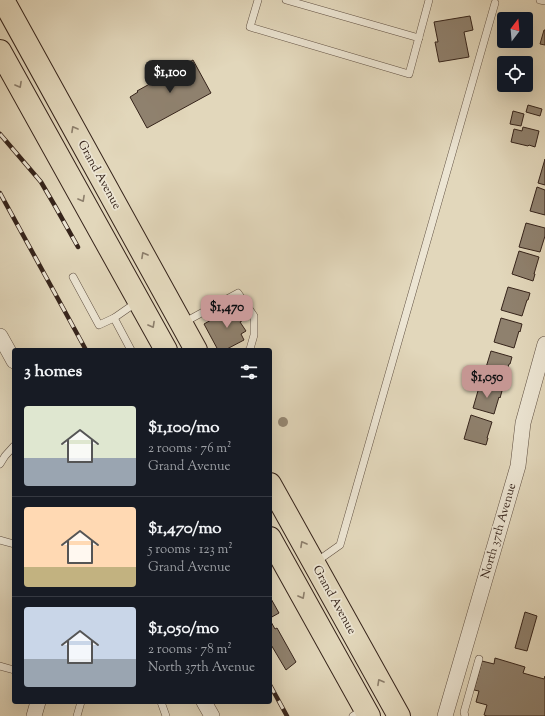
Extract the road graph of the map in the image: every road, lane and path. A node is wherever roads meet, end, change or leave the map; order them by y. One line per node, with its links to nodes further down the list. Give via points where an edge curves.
1 (3, 0): 11 (highway, Grand Avenue, one-way to 1)
2 (258, 0): 8 (lane, via 250,27 409,74)
3 (286, 0): 8 (lane)
4 (427, 0): 8 (lane)
5 (540, 0): 6 (lane)
6 (545, 1)
7 (495, 3): 28 (lane, via 340,545)
8 (419, 38)
9 (0, 51): 12 (highway, one-way to 12)
10 (73, 277): 13 (lane, via 99,325)
11 (162, 289): 12 (highway); 14 (highway, Grand Avenue)
12 (138, 301): 13 (lane); 17 (highway, one-way to 17)
13 (114, 318): 16 (lane)
14 (181, 324): 18 (highway, Grand Avenue); 19 (lane, via 238,293 254,316 254,335)
15 (0, 336): 21 (street)
16 (130, 348)
17 (165, 348)
18 (195, 348)
19 (250, 348)
20 (544, 351): 42 (street, North 37th Avenue, via 523,424 518,466)
21 (12, 357)
22 (12, 448): 23 (lane)
23 (0, 464)
24 (272, 488): 28 (highway, Grand Avenue, one-way to 24)
25 (0, 540): 27 (lane)
26 (272, 542): 36 (highway, one-way to 36)
27 (12, 543)
28 (314, 563): 41 (highway, Grand Avenue, one-way to 28)
29 (479, 659): 43 (lane)
30 (0, 666): 31 (lane)
31 (12, 669)
32 (37, 704): 37 (street)
33 (80, 704): 38 (lane)
34 (162, 704): 39 (lane)
35 (205, 704): 40 (street)
36 (362, 714)
37 (34, 716)
38 (77, 716)
39 (166, 716)
40 (212, 716)
41 (399, 716)
42 (445, 716)
43 (465, 716)

